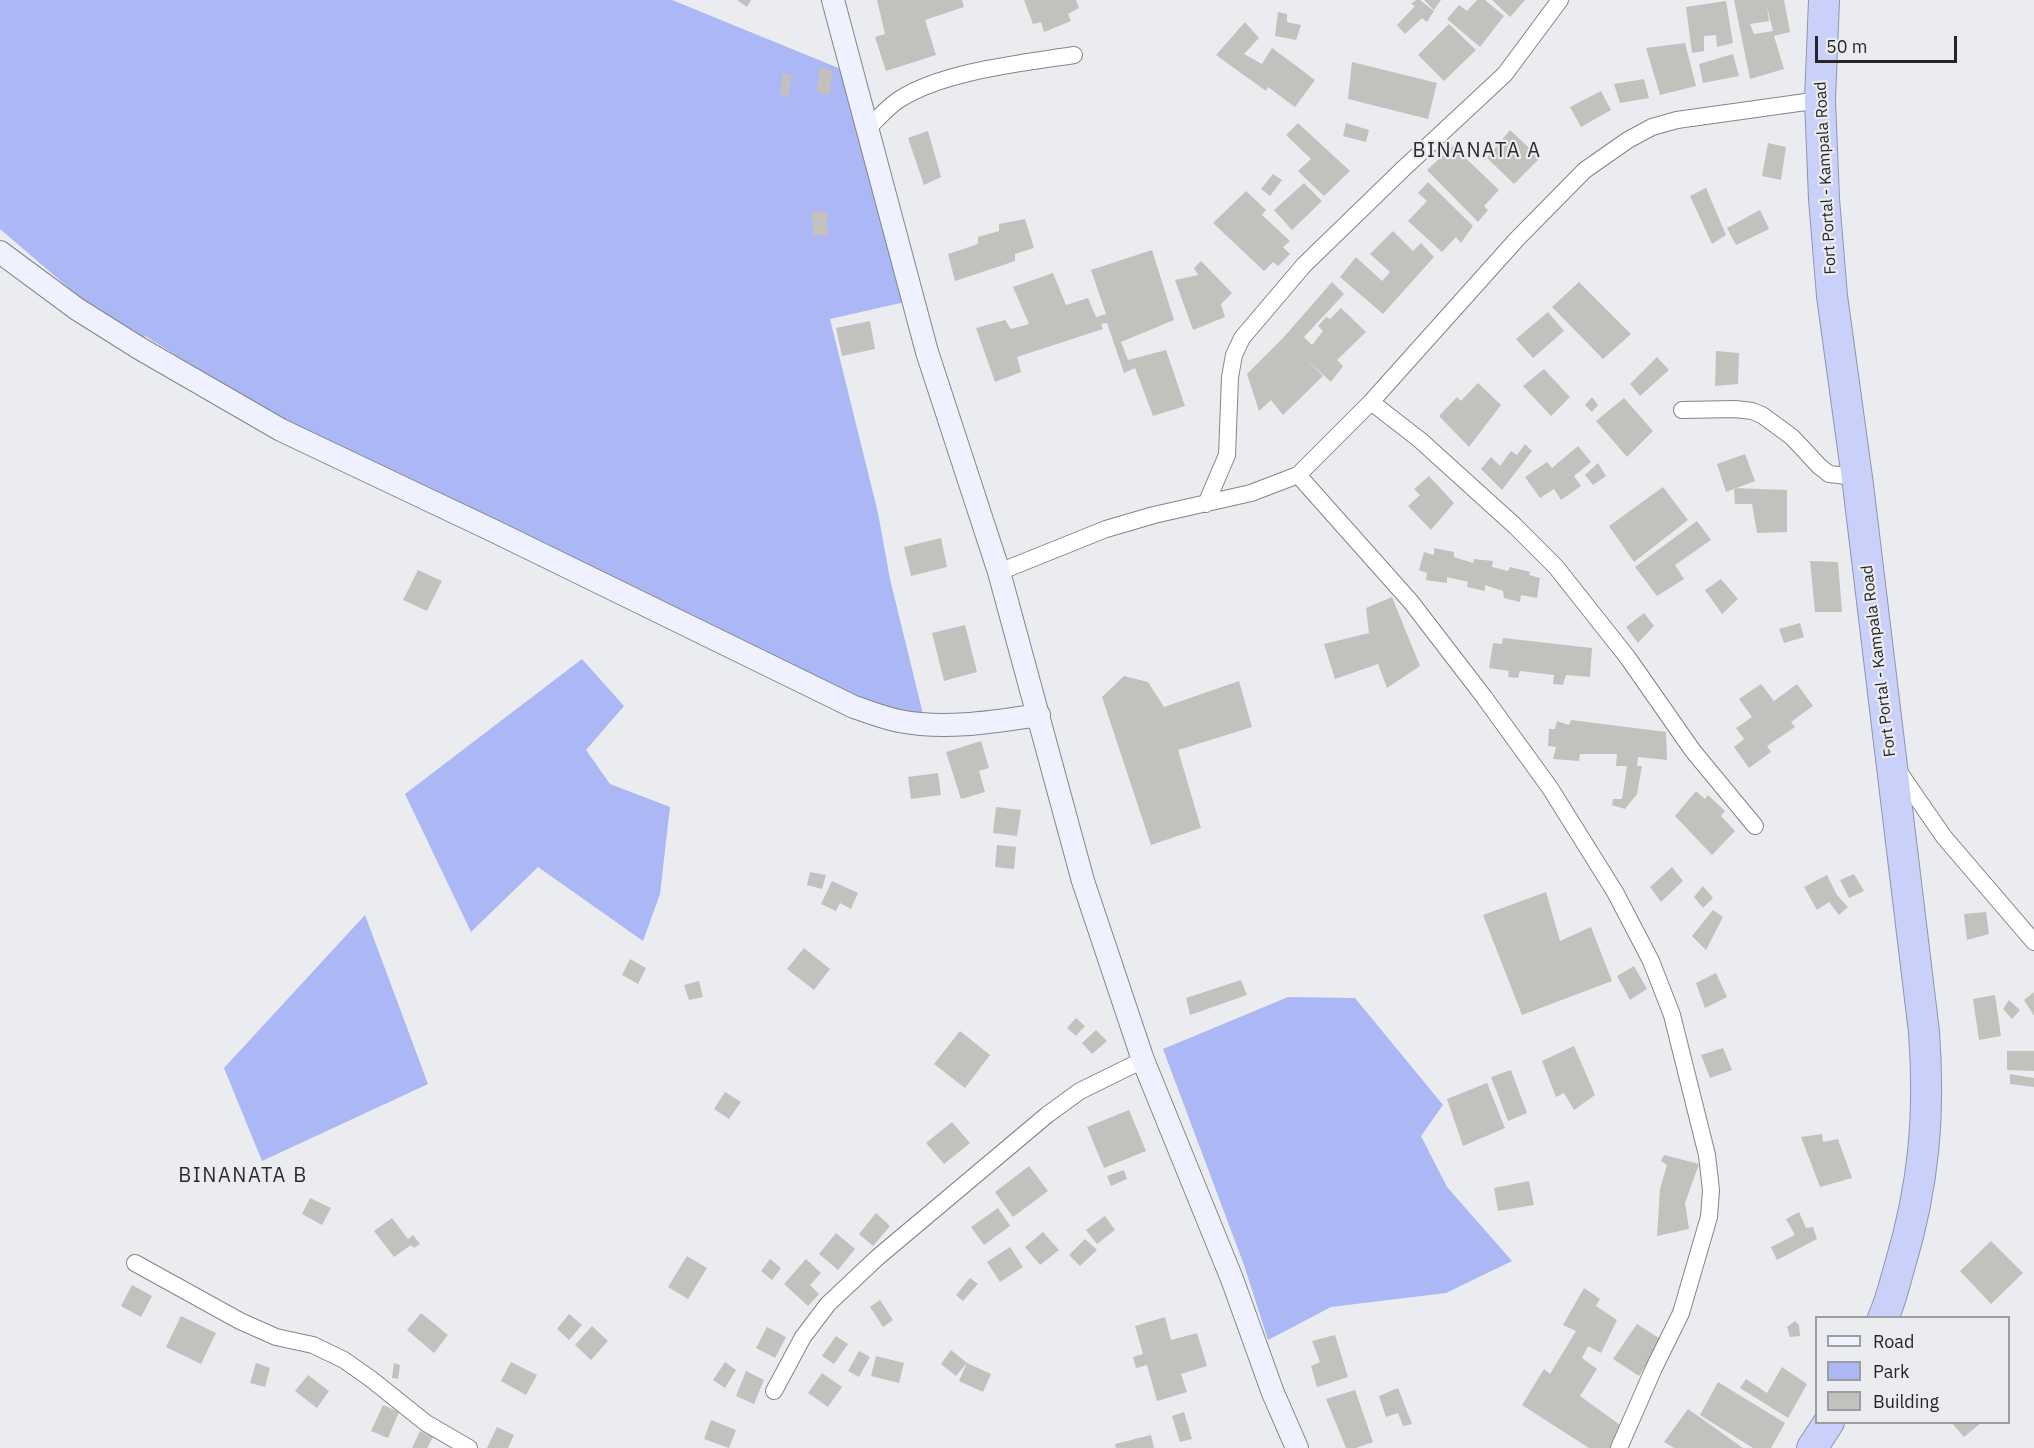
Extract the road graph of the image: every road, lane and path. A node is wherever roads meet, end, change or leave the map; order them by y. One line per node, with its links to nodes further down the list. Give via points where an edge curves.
1 (833, 0): 6 (street)
2 (1560, 0): 12 (street, via 1505,74 1304,265 1242,338 1230,377 1227,454)
3 (1824, 0): 5 (highway, Fort Portal - Kampala Road)
4 (1074, 55): 6 (street, via 990,68 936,83 901,99)
5 (1821, 100): 8 (street, via 1677,120 1628,140 1585,170 1547,208); 11 (highway, Fort Portal - Kampala Road, via 1832,296)
6 (866, 130): 13 (street, via 927,352)
7 (0, 252): 14 (street, via 77,309 281,430 854,707 898,721 935,724 971,725)
8 (1371, 402): 10 (street); 16 (street, via 1420,440 1556,567 1628,658 1693,751)
9 (1682, 410): 11 (street, via 1752,411 1787,432 1829,474)
10 (1298, 475): 12 (street, via 1251,493); 25 (street, via 1411,602 1550,788 1615,892 1652,961 1672,1015 1707,1155 1712,1190 1709,1217 1681,1313)
11 (1857, 477): 15 (highway, Fort Portal - Kampala Road)
12 (1206, 504): 13 (street, via 1106,529)
13 (999, 572): 14 (street)
14 (1039, 715): 18 (street, via 1083,880)
15 (1890, 760): 17 (street, via 1944,837); 20 (highway, Fort Portal - Kampala Road, via 1927,1079 1924,1154 1913,1221)
16 (1755, 826)
17 (2034, 942)
18 (1143, 1060): 21 (street, via 1080,1091 1047,1115 878,1257 828,1304 803,1337); 24 (street)
19 (135, 1263): 23 (street, via 240,1321 344,1360 426,1423)
20 (1883, 1316)
21 (774, 1391)
22 (1828, 1424): 26 (highway)
23 (470, 1448)
24 (1297, 1448)
25 (1619, 1448)
26 (1812, 1448)

